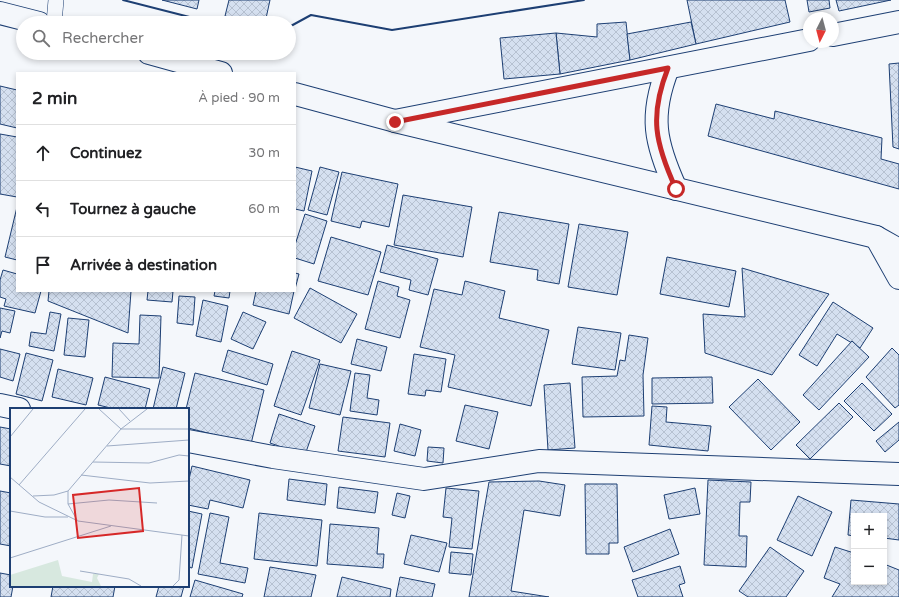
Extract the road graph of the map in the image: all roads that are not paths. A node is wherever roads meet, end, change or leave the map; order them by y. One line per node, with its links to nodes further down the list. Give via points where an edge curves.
1 (56, 0): 3 (lane)
2 (0, 13): 4 (main road)
3 (55, 16)
4 (16, 17)
5 (899, 22): 6 (main road)
6 (839, 35)
7 (803, 41): 9 (main road)
8 (174, 60): 10 (main road)
9 (668, 68): 12 (main road); 13 (main road, via 659,90 657,136)
10 (217, 72)
11 (296, 94): 12 (main road)
12 (395, 122): 13 (main road)
13 (676, 189): 14 (main road)
14 (876, 237): 15 (main road); 16 (main road)
15 (899, 250)
16 (899, 278)
17 (0, 405): 18 (main road)
18 (14, 408)
19 (189, 441): 20 (main road, via 273,457 424,479 539,461)
20 (899, 474)

